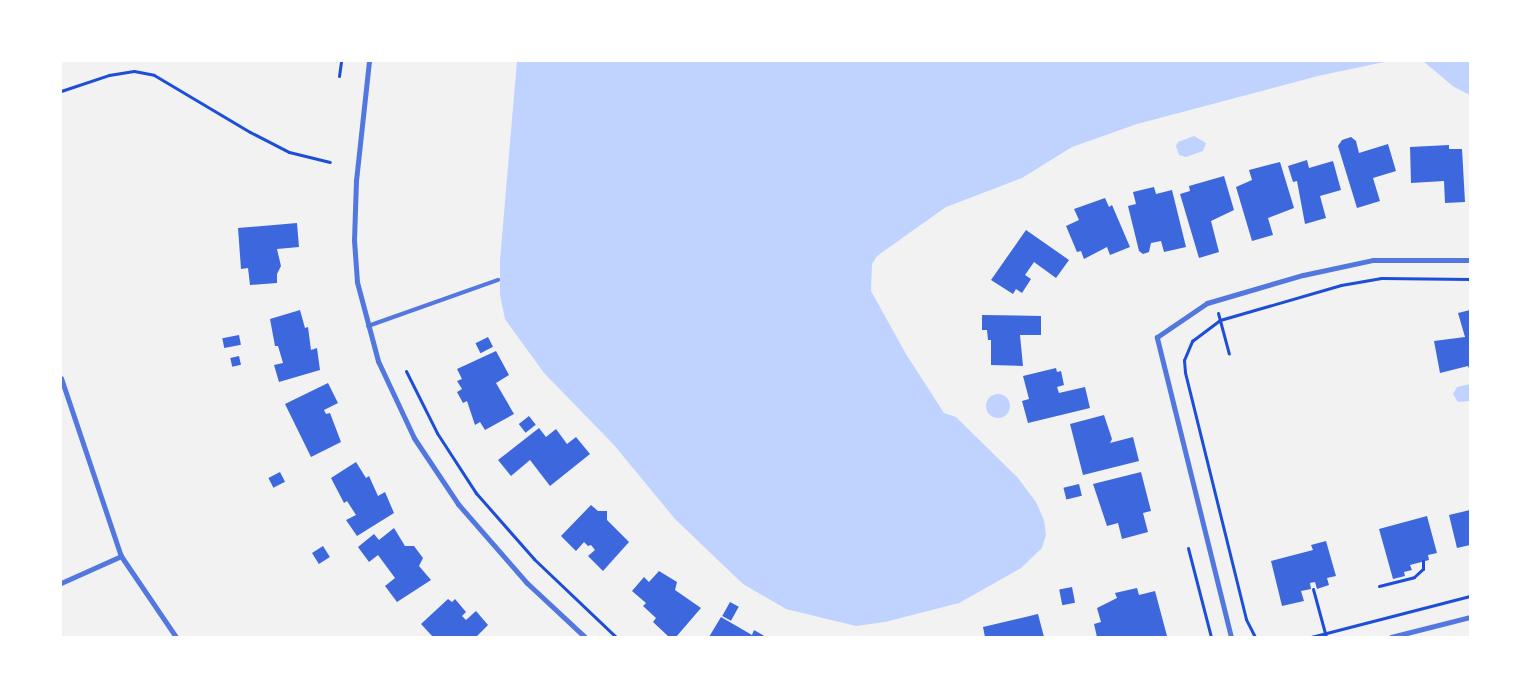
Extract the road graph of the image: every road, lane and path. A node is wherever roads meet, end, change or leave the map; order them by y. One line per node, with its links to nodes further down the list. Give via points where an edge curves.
1 (341, 61): 3 (path)
2 (369, 61): 11 (street, via 354,210 356,268)
3 (339, 76)
4 (61, 91): 5 (path, via 109,75 134,71 154,75 289,152)
5 (330, 162)
6 (1470, 260): 9 (street, via 1353,263)
7 (1470, 279): 10 (path, via 1366,279)
8 (498, 280): 11 (lane)
9 (1215, 300): 10 (path); 28 (street, via 1194,310 1157,337)
10 (1220, 320): 12 (path); 29 (path, via 1192,341 1184,360 1185,372 1246,619)
11 (368, 326): 25 (street, via 394,401 442,482 478,530 527,583)
12 (1229, 354)
13 (406, 371): 26 (path, via 436,434 476,493 534,560)
14 (61, 378): 16 (street)
15 (1188, 548): 27 (path)
16 (121, 556): 18 (street); 24 (street)
17 (1423, 561): 19 (path, via 1423,570 1414,577)
18 (61, 583)
19 (1379, 586)
20 (1313, 589): 23 (path)
21 (1470, 596): 23 (path)
22 (1470, 617): 31 (street)
23 (1326, 635): 30 (path)
24 (176, 637)
25 (585, 637)
26 (616, 637)
27 (1211, 637)
28 (1231, 637)
29 (1255, 637)
30 (1310, 637)
31 (1391, 637)

